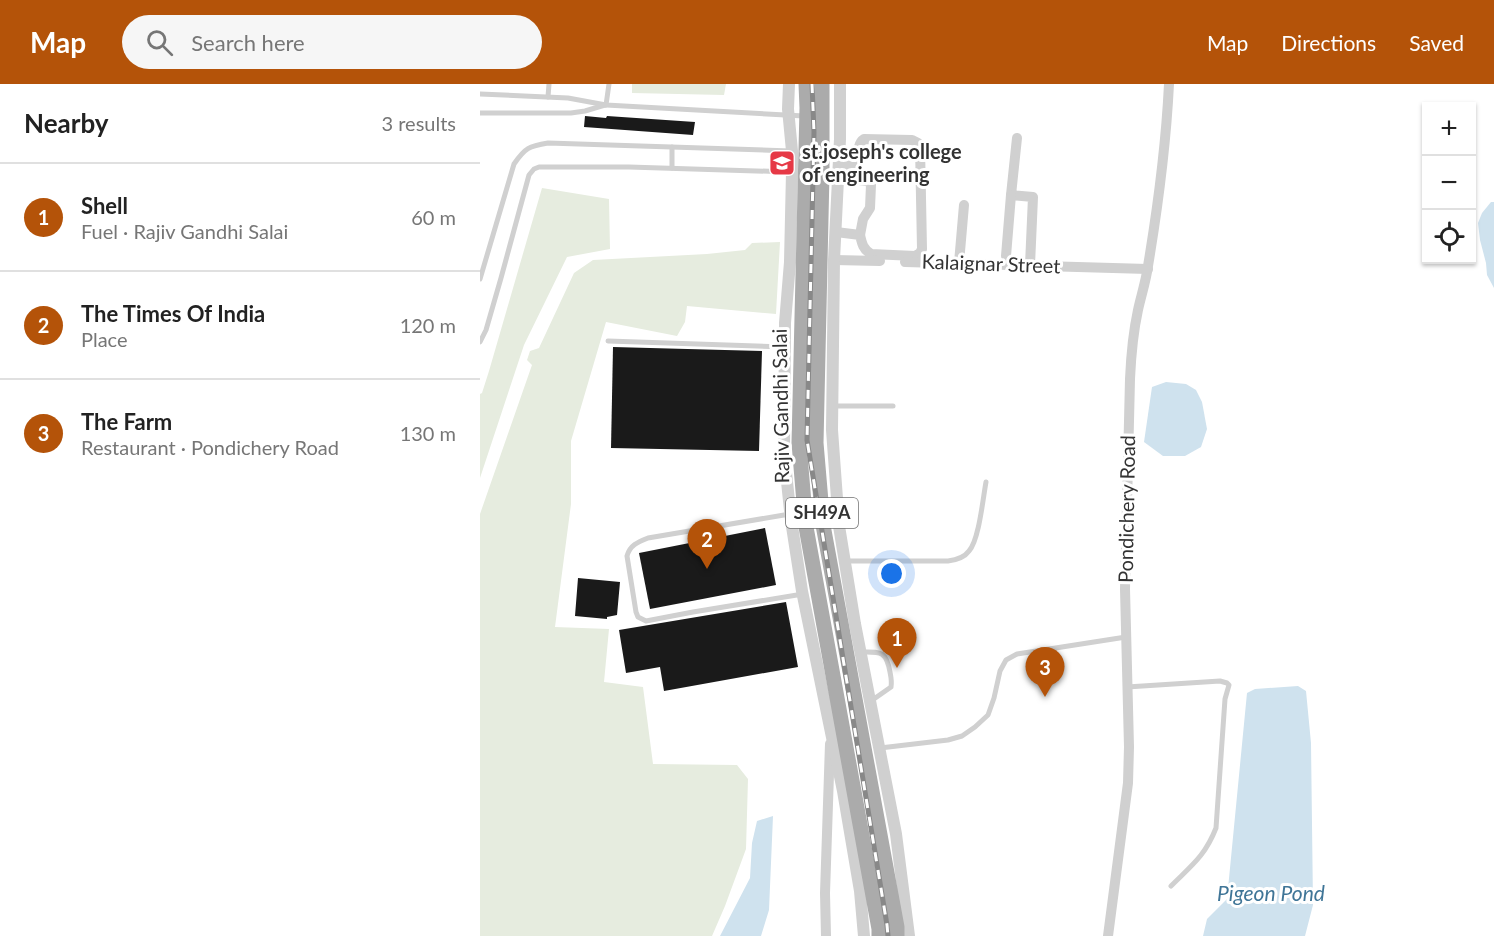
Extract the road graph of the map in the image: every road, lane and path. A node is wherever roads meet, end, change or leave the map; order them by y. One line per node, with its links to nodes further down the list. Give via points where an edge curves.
1 (549, 84): 9 (lane)
2 (609, 84): 10 (lane)
3 (789, 84): 12 (street)
4 (806, 84): 13 (main road, Rajiv Gandhi Salai / SH49A)
5 (822, 84): 17 (main road, Rajiv Gandhi Salai / SH49A)
6 (840, 84): 18 (street)
7 (1169, 84): 33 (street, Pondichery Road)
8 (480, 94): 9 (lane)
9 (548, 97): 10 (lane)
10 (606, 105): 11 (lane, via 571,113); 12 (lane)
11 (480, 113)
12 (789, 115): 13 (lane); 16 (street)
13 (807, 116): 16 (main road, Rajiv Gandhi Salai / SH49A)
14 (1017, 138): 23 (street)
15 (672, 147): 16 (lane); 20 (lane); 34 (lane, via 548,143 532,146 514,164)
16 (799, 151): 17 (lane); 21 (main road, Rajiv Gandhi Salai / SH49A)
17 (822, 151): 22 (main road, Rajiv Gandhi Salai / SH49A)
18 (839, 165): 19 (street); 27 (street)
19 (858, 166): 28 (street, via 859,180 871,185 870,208); 28 (street, via 859,144 864,139 912,140 920,146 920,253 871,254 862,246)
20 (672, 168): 21 (lane); 36 (lane, via 534,169 524,190)
21 (798, 172): 22 (lane); 25 (main road, Rajiv Gandhi Salai / SH49A); 37 (street)
22 (822, 173): 26 (main road, Rajiv Gandhi Salai / SH49A)
23 (1011, 195): 29 (street); 32 (street, via 1033,198)
24 (964, 205): 31 (street)
25 (804, 215): 26 (main road); 50 (main road, Rajiv Gandhi Salai / SH49A, via 799,443 806,527)
26 (821, 217): 55 (main road, Rajiv Gandhi Salai / SH49A, via 816,443 823,525)
27 (836, 232): 28 (street); 30 (street)
28 (860, 235)
29 (1006, 256)
30 (834, 260): 31 (street, Kalaignar Street); 38 (street)
31 (959, 263): 32 (street, Kalaignar Street)
32 (1030, 265): 33 (street, Kalaignar Street)
33 (1148, 269): 44 (street, Pondichery Road, via 1131,353)
34 (480, 279)
35 (608, 341): 37 (lane)
36 (480, 342)
37 (786, 348): 41 (street, via 784,453)
38 (832, 406): 39 (lane); 42 (street, via 839,526)
39 (893, 406)
40 (986, 482): 42 (lane, via 974,544 958,560)
41 (790, 513): 43 (street); 43 (lane, via 648,538 629,549 627,556 636,612 646,621)
42 (845, 561): 45 (street)
43 (803, 594): 48 (street)
44 (1126, 637): 46 (street, Pondichery Road); 49 (lane, via 1017,654 1006,660 1000,671 988,715 962,736)
45 (861, 652): 47 (street); 47 (lane, via 885,656 892,680 891,687)
46 (1127, 687): 51 (lane, via 1220,681 1229,685 1216,828 1201,857); 57 (street, Pondichery Road, via 1128,783)
47 (870, 701): 49 (street)
48 (831, 732): 50 (street); 52 (street)
49 (880, 747): 56 (street)
50 (851, 806): 53 (street); 54 (main road, Rajiv Gandhi Salai / SH49A)
51 (1171, 886)
52 (826, 936)
53 (864, 936)
54 (879, 936)
55 (897, 936)
56 (909, 936)
57 (1108, 936)

